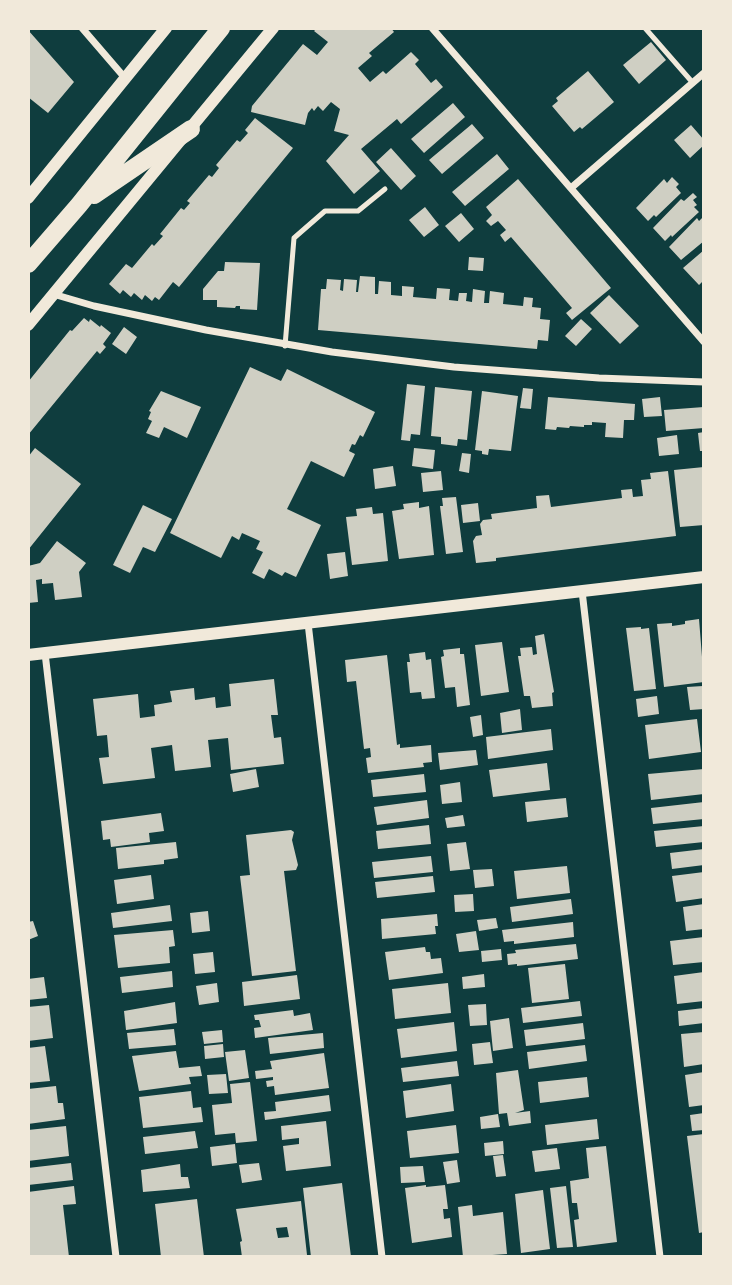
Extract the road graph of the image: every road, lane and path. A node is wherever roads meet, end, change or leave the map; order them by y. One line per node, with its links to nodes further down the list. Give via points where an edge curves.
1 (82, 28): 8 (street)
2 (166, 28): 8 (street)
3 (221, 28): 14 (main road)
4 (273, 28): 10 (street)
5 (432, 28): 11 (street)
6 (645, 28): 9 (lane)
7 (704, 74): 9 (street)
8 (125, 78): 13 (street)
9 (693, 83): 11 (street)
10 (191, 129): 14 (main road); 16 (street)
11 (571, 188): 18 (street)
12 (385, 189): 19 (lane, via 358,211 325,211 294,238)
13 (28, 198)
14 (79, 205): 15 (main road)
15 (28, 264)
16 (53, 295): 17 (street); 19 (street)
17 (28, 326)
18 (704, 342)
19 (285, 346): 20 (street, via 454,367)
20 (704, 382)
21 (704, 577): 22 (street)
22 (582, 591): 23 (street); 28 (street)
23 (308, 623): 24 (street); 27 (street)
24 (44, 653): 25 (street); 26 (street)
25 (28, 655)
26 (116, 1257)
27 (382, 1257)
28 (660, 1257)

